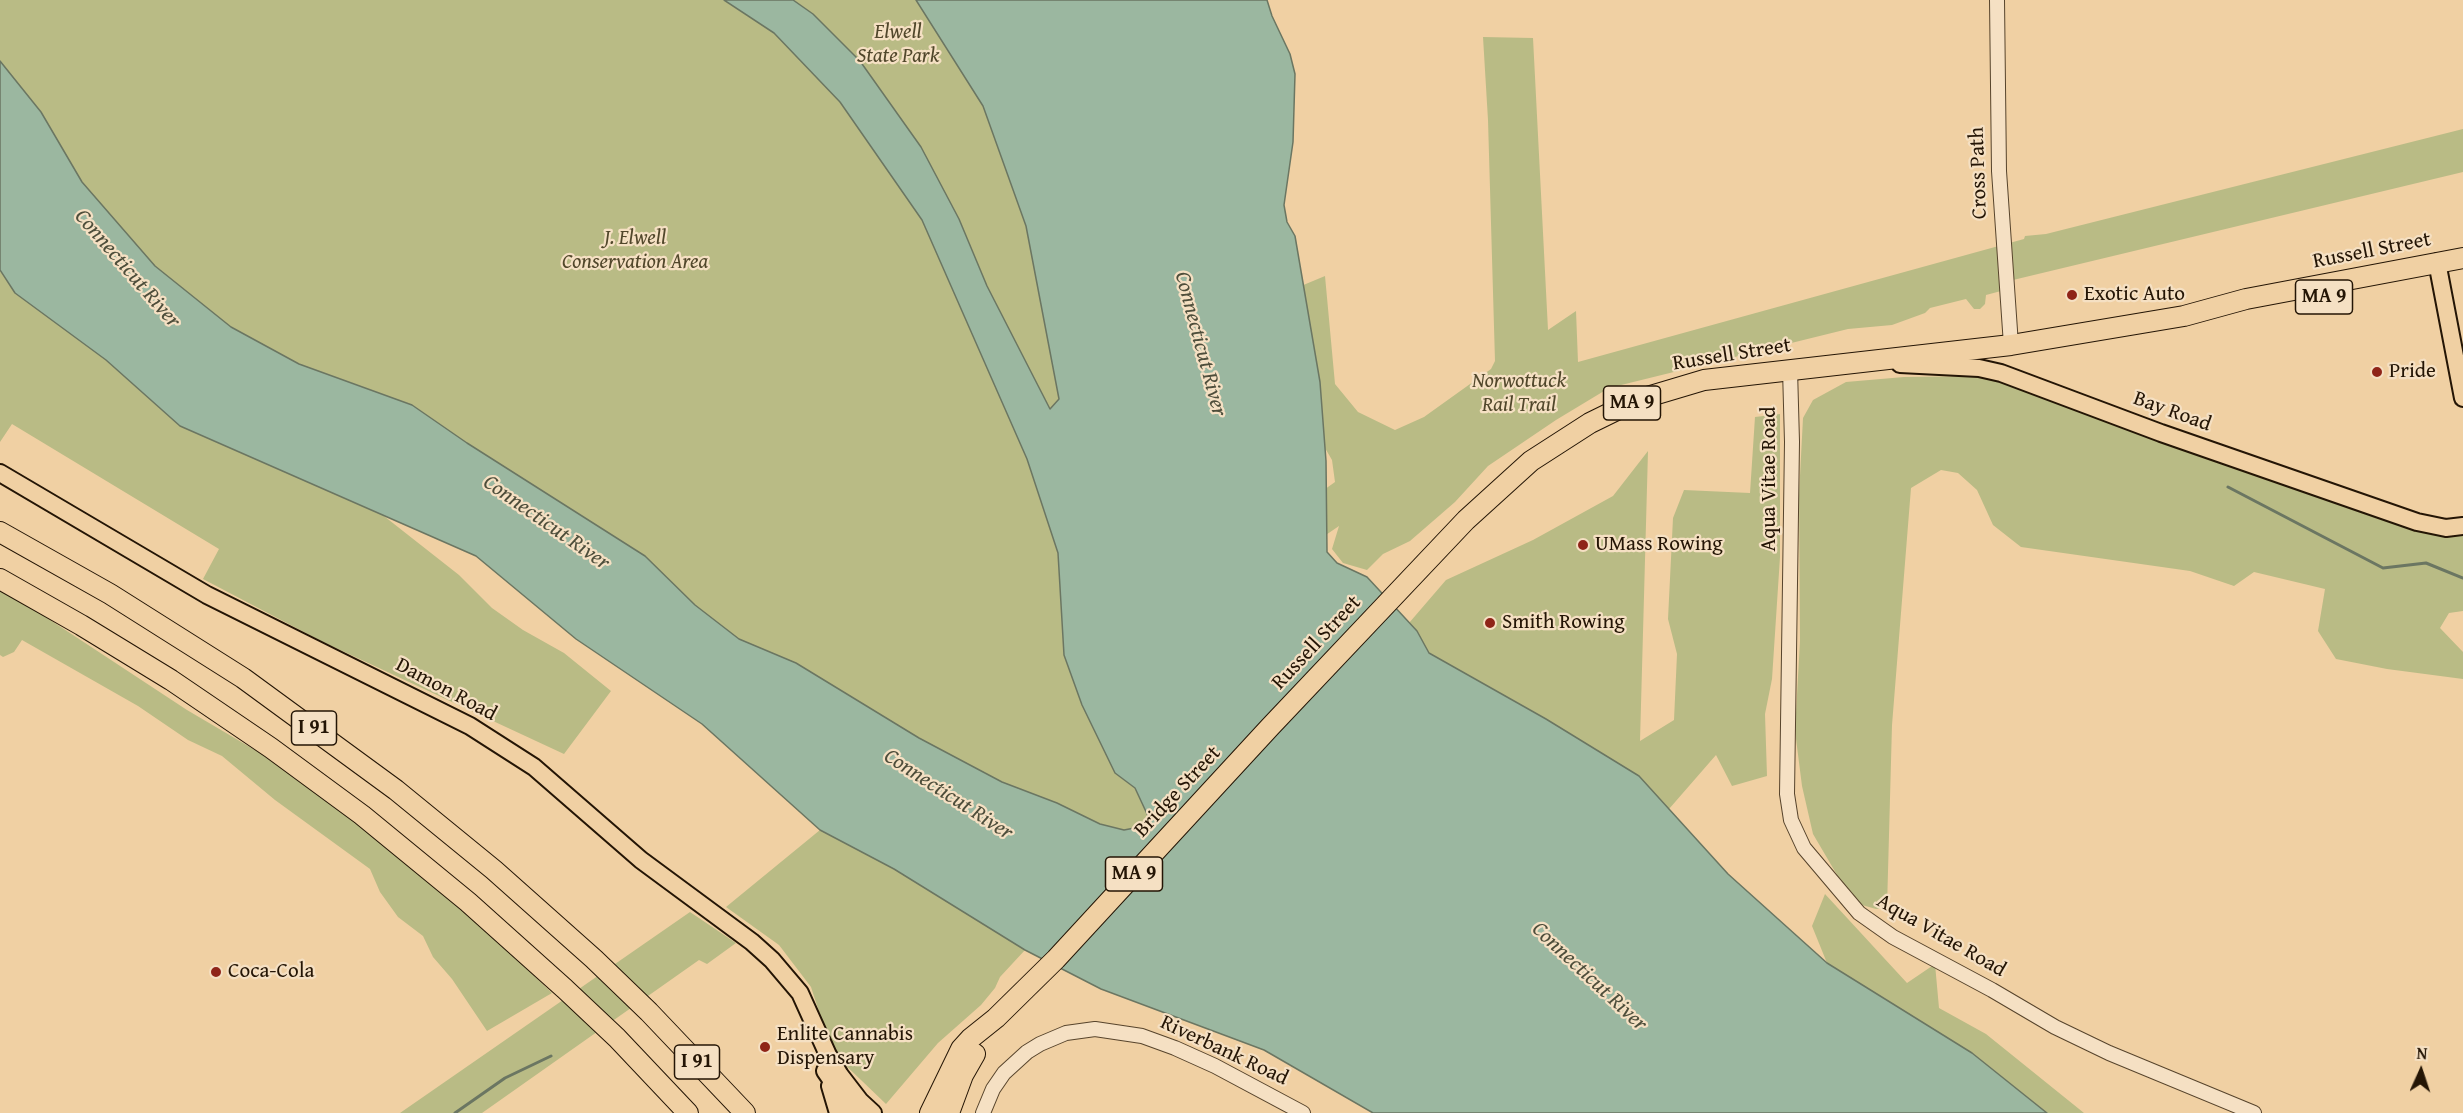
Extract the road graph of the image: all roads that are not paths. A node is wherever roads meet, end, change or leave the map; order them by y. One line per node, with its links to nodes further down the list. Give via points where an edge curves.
1 (1997, 0): 5 (street, Cross Path, via 2000,194)
2 (2463, 258): 3 (highway, Russell Street / MA 9)
3 (2439, 269): 4 (highway, Russell Street / MA 9); 5 (highway, Russell Street / MA 9, via 2246,299 2184,316); 8 (main road)
4 (2463, 271)
5 (2011, 345): 6 (highway, Russell Street / MA 9)
6 (1861, 363): 7 (highway, Russell Street / MA 9); 10 (main road, Bay Road, via 1960,367 2001,373 2416,522 2446,528)
7 (1790, 369): 13 (highway, Russell Street / MA 9, via 1704,380 1668,389 1607,414 1555,444 1518,471 1446,541); 26 (street, Aqua Vitae Road, via 1787,794 1791,820 1804,848 1859,913 1893,937 2055,1027)
8 (2463, 398)
9 (0, 473): 15 (main road, Damon Road, via 218,600 470,726 534,767 641,860 772,960 800,993)
10 (2463, 526)
11 (0, 532): 18 (highway, I 91, via 154,621 243,678 396,790 599,965)
12 (0, 579): 17 (highway, I 91, via 141,661 306,773 416,858 565,989)
13 (1270, 727): 14 (highway, Bridge Street / MA 9, via 1056,959)
14 (996, 1018): 22 (highway, Bridge Street / MA 9, via 961,1049); 23 (highway, Bridge Street / MA 9, via 971,1059)
15 (813, 1023): 16 (main road, Damon Road); 21 (main road, Damon Road, via 840,1075)
16 (828, 1077): 19 (main road, Damon Road); 20 (main road, Damon Road)
17 (688, 1113)
18 (745, 1113)
19 (838, 1113)
20 (854, 1113)
21 (873, 1113)
22 (930, 1113)
23 (949, 1113)
24 (983, 1113): 25 (street, Riverbank Road, via 1004,1073 1027,1052 1066,1033 1095,1029 1134,1034 1175,1048)
25 (1303, 1113)
26 (2254, 1113)

